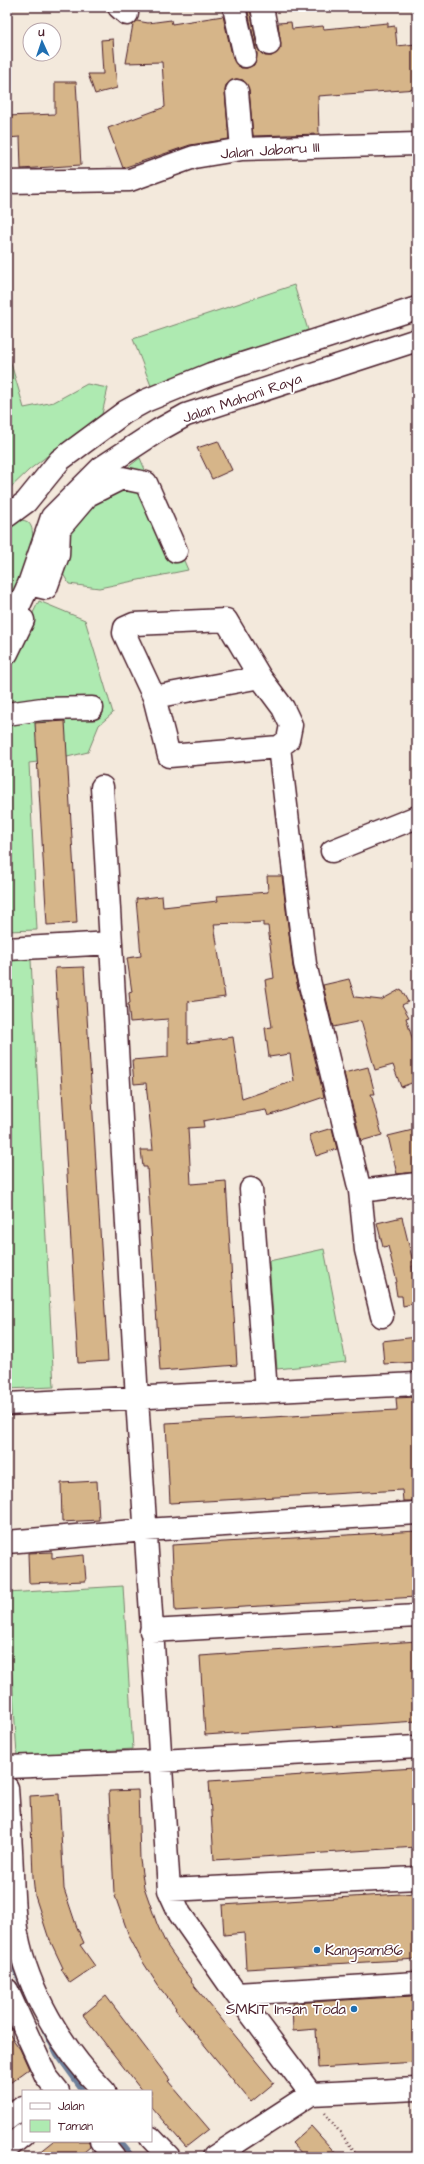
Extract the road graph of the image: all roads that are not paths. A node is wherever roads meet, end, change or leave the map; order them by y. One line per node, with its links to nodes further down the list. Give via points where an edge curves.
1 (234, 7): 4 (street)
2 (262, 7): 3 (street)
3 (269, 44)
4 (245, 56)
5 (237, 92): 7 (street)
6 (417, 144): 7 (street, Jalan Jabaru III)
7 (242, 149): 8 (street, Jalan Jabaru III, via 194,157 130,180)
8 (7, 182)
9 (417, 308): 11 (street, Jalan Mahoni Raya, via 211,374 146,401 125,412 60,460)
10 (417, 340): 13 (street, Jalan Mahoni Raya, via 186,415 101,468)
11 (26, 502): 12 (street, Jalan Mahoni Raya); 13 (street)
12 (7, 516)
13 (52, 517): 15 (street, Jalan Mahoni Raya)
14 (176, 551): 15 (street, via 146,483 122,478 88,495 59,529 58,555)
15 (37, 586): 16 (street, Jalan Mahoni Raya); 17 (street)
16 (7, 632)
17 (7, 653)
18 (260, 677): 19 (street); 19 (street, via 226,620 134,624 125,628 124,633); 22 (street, via 275,696 291,725 288,740)
19 (154, 697): 22 (street, via 169,756)
20 (92, 708): 21 (street, via 42,709)
21 (7, 714)
22 (279, 747): 30 (street, via 305,964)
23 (102, 787): 26 (street)
24 (417, 817): 25 (street)
25 (332, 851)
26 (111, 942): 27 (street); 34 (street)
27 (7, 949)
28 (417, 1184): 30 (street)
29 (250, 1188): 33 (street)
30 (360, 1191): 31 (street, via 366,1250)
31 (382, 1316)
32 (417, 1384): 33 (street)
33 (266, 1392): 34 (street)
34 (137, 1399): 35 (street); 37 (street)
35 (7, 1404)
36 (417, 1513): 37 (street)
37 (145, 1530): 38 (street); 40 (street)
38 (7, 1542)
39 (417, 1616): 40 (street)
40 (151, 1631): 42 (street)
41 (417, 1747): 42 (street)
42 (160, 1761): 43 (street); 46 (street)
43 (7, 1766)
44 (7, 1788): 50 (street, via 14,1914 25,1967 33,1988)
45 (417, 1878): 46 (street)
46 (169, 1890): 49 (street, via 180,1914)
47 (417, 1983): 49 (street)
48 (7, 1990): 52 (street, via 46,2076)
49 (236, 1994): 54 (street)
50 (84, 2074): 52 (street); 53 (street)
51 (417, 2089): 54 (street)
52 (61, 2090)
53 (103, 2090)
54 (311, 2094): 63 (street)
55 (22, 2108): 56 (street)
56 (7, 2119)
57 (22, 2136): 60 (street)
58 (152, 2139): 62 (street)
59 (101, 2142): 61 (street)
60 (7, 2148)
61 (114, 2157)
62 (169, 2157)
63 (214, 2157)

